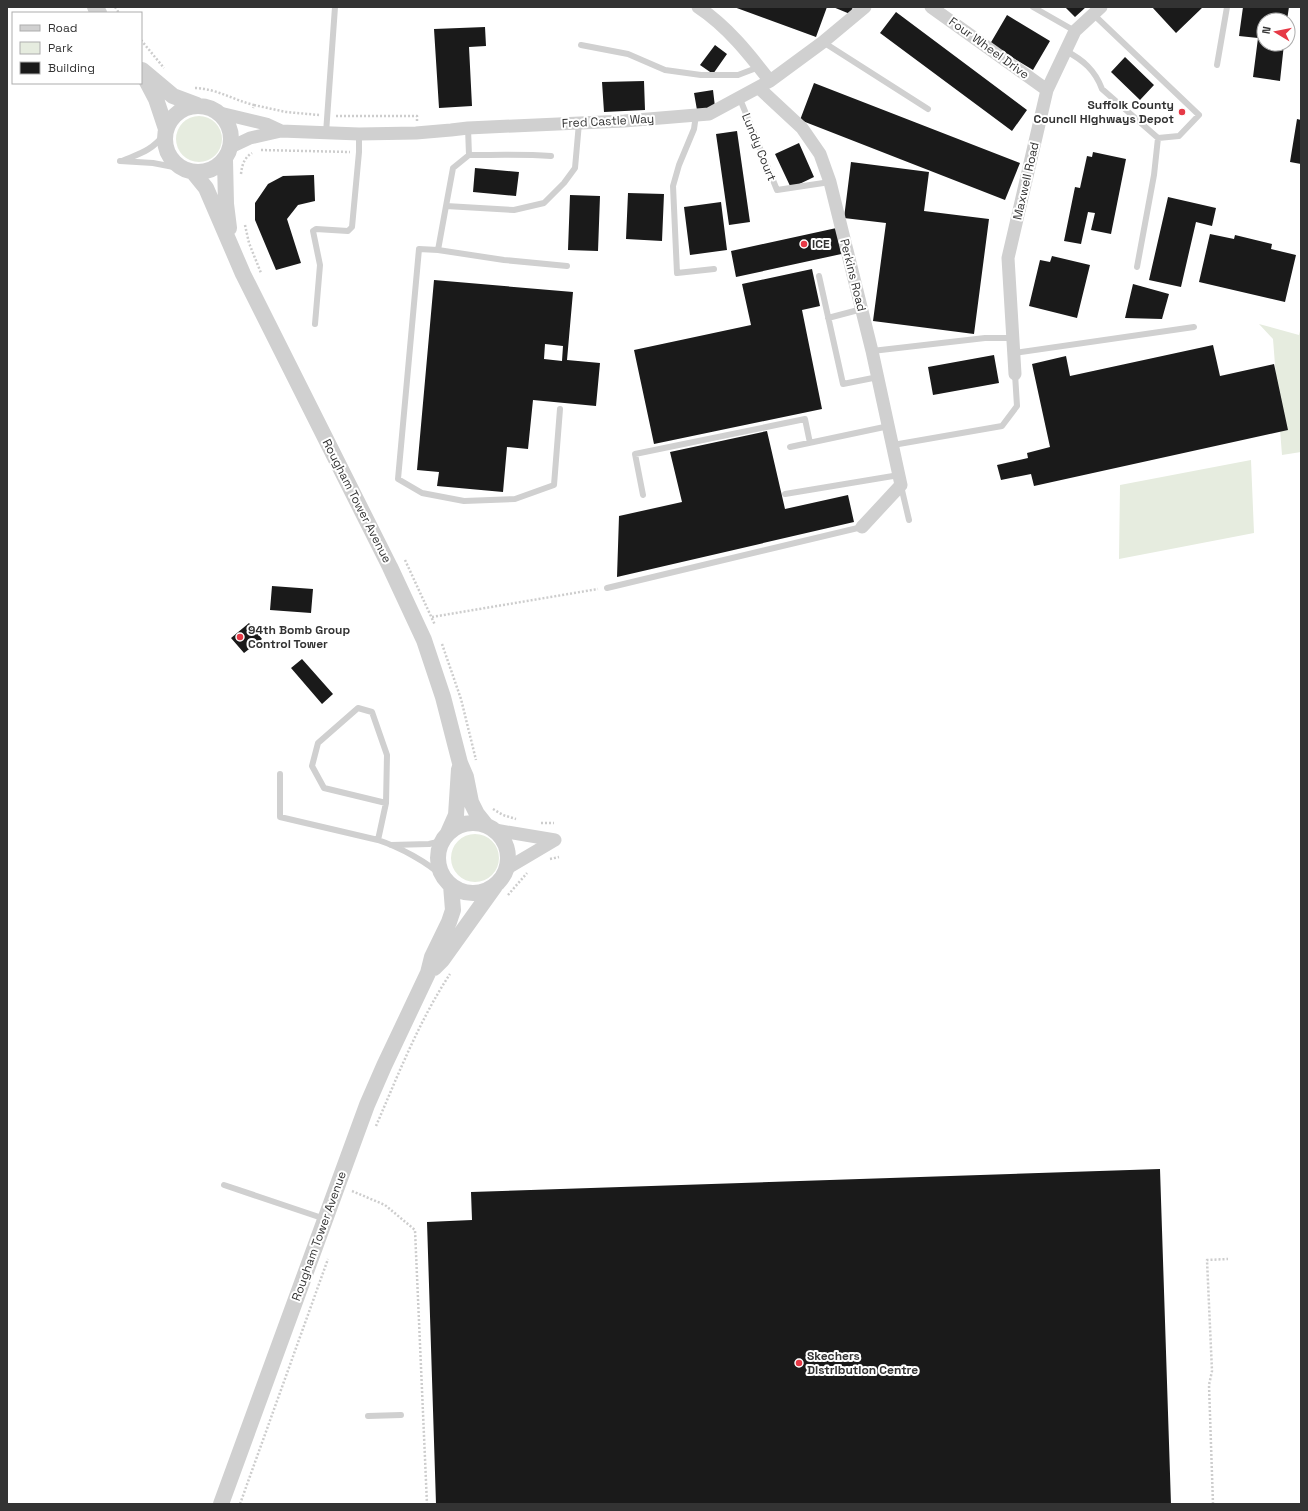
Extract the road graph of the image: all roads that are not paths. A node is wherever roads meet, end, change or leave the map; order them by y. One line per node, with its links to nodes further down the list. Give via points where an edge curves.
1 (335, 7): 28 (lane)
2 (698, 7): 13 (street, via 740,44)
3 (865, 7): 9 (street, Fred Castle Way)
4 (931, 7): 18 (street, Four Wheel Drive)
5 (1033, 7): 8 (lane)
6 (1227, 7): 12 (lane)
7 (1097, 11): 8 (street, Maxwell Road); 30 (lane, via 1199,116 1180,136)
8 (1075, 31): 11 (street, Maxwell Road)
9 (823, 42): 16 (street, Fred Castle Way); 21 (lane)
10 (581, 45): 13 (lane, via 628,54 665,70 701,75 738,75)
11 (1066, 51): 18 (street, Maxwell Road); 30 (lane, via 1082,59 1098,78 1102,89)
12 (1217, 65)
13 (759, 67): 16 (street)
14 (142, 71): 20 (street, via 173,96)
15 (142, 72): 26 (street, via 156,99)
16 (770, 81): 17 (street, Fred Castle Way)
17 (759, 88): 19 (street, Fred Castle Way); 35 (street, Perkins Road, via 802,128 820,154)
18 (1047, 90): 47 (street, Maxwell Road, via 1008,258)
19 (740, 99): 23 (street, Fred Castle Way, via 709,114); 35 (lane, Lundy Court, via 777,190)
20 (197, 106): 22 (street); 26 (street, via 187,107 178,112)
21 (928, 109)
22 (220, 113): 27 (street, via 266,124); 31 (street, via 226,120 232,138)
23 (696, 115): 24 (street, Fred Castle Way); 41 (lane, via 694,129 678,165 673,186 677,273)
24 (579, 123): 25 (street, Fred Castle Way); 36 (lane, via 575,168 544,203 514,210)
25 (468, 128): 29 (street, Fred Castle Way); 32 (lane)
26 (166, 131): 34 (street, via 165,145 169,155 175,163); 34 (lane, via 156,145 120,161 151,163)
27 (281, 131): 28 (street, Fred Castle Way); 31 (street, via 250,138)
28 (326, 134): 29 (street, Fred Castle Way)
29 (359, 134): 45 (lane, via 352,228 348,231 313,231 320,265)
30 (1158, 138): 40 (lane, via 1154,175)
31 (228, 154): 34 (street, via 219,166 211,170); 37 (street, Rougham Tower Avenue, via 226,204)
32 (469, 155): 33 (lane); 36 (lane, via 453,168)
33 (551, 156)
34 (188, 171): 37 (street, Rougham Tower Avenue, via 206,188)
35 (830, 182): 43 (street, Perkins Road)
36 (446, 206): 38 (lane)
37 (232, 248): 63 (street, Rougham Tower Avenue, via 254,298 390,567 424,640 443,697)
38 (438, 250): 39 (lane); 52 (lane, via 419,249 398,479 422,493 464,501 515,499 554,485)
39 (567, 266)
40 (1137, 266)
41 (714, 269)
42 (819, 276): 44 (lane)
43 (862, 309): 44 (lane); 48 (street, Perkins Road)
44 (828, 318): 51 (lane, via 843,384)
45 (315, 324)
46 (1194, 327): 49 (lane)
47 (1013, 338): 48 (lane, via 985,338); 49 (street, Maxwell Road)
48 (872, 351): 51 (street, Perkins Road)
49 (1014, 354): 50 (street, Maxwell Road)
50 (1015, 374): 55 (lane, via 1017,406 1002,426)
51 (878, 377): 53 (street, Perkins Road)
52 (560, 409)
53 (889, 426): 54 (lane); 55 (street, Perkins Road)
54 (810, 443): 56 (lane); 59 (lane, via 805,419 635,454)
55 (893, 445): 57 (street, Perkins Road)
56 (790, 447)
57 (900, 480): 58 (lane); 60 (lane, Perkins Road); 61 (street)
58 (785, 494)
59 (643, 495)
60 (909, 520)
61 (862, 527): 62 (lane)
62 (607, 588)
63 (460, 763): 66 (street, Rougham Tower Avenue, via 471,802 477,814); 67 (street, Rougham Tower Avenue, via 456,815)
64 (280, 774): 68 (lane, via 280,817)
65 (386, 803): 65 (lane, via 387,755 372,712 358,708 318,743 312,766 324,788); 68 (lane)
66 (490, 827): 67 (street, via 475,822 465,823); 70 (street, via 502,838 506,848); 70 (street, via 555,840)
67 (445, 837): 69 (lane, via 429,844); 71 (street, via 438,850 438,860 440,870)
68 (378, 840): 69 (lane)
69 (391, 845): 71 (lane, via 429,866)
70 (506, 869): 72 (street)
71 (448, 882): 72 (street, via 460,890 474,892 489,889); 73 (street, Rougham Tower Avenue, via 453,910 450,922 432,957)
72 (497, 883): 73 (street, Rougham Tower Avenue, via 442,960)
73 (428, 973): 75 (street, Rougham Tower Avenue, via 367,1105)
74 (224, 1185): 75 (lane)
75 (325, 1219): 78 (street, Rougham Tower Avenue)
76 (401, 1415): 77 (lane)
77 (368, 1416)
78 (221, 1504)

